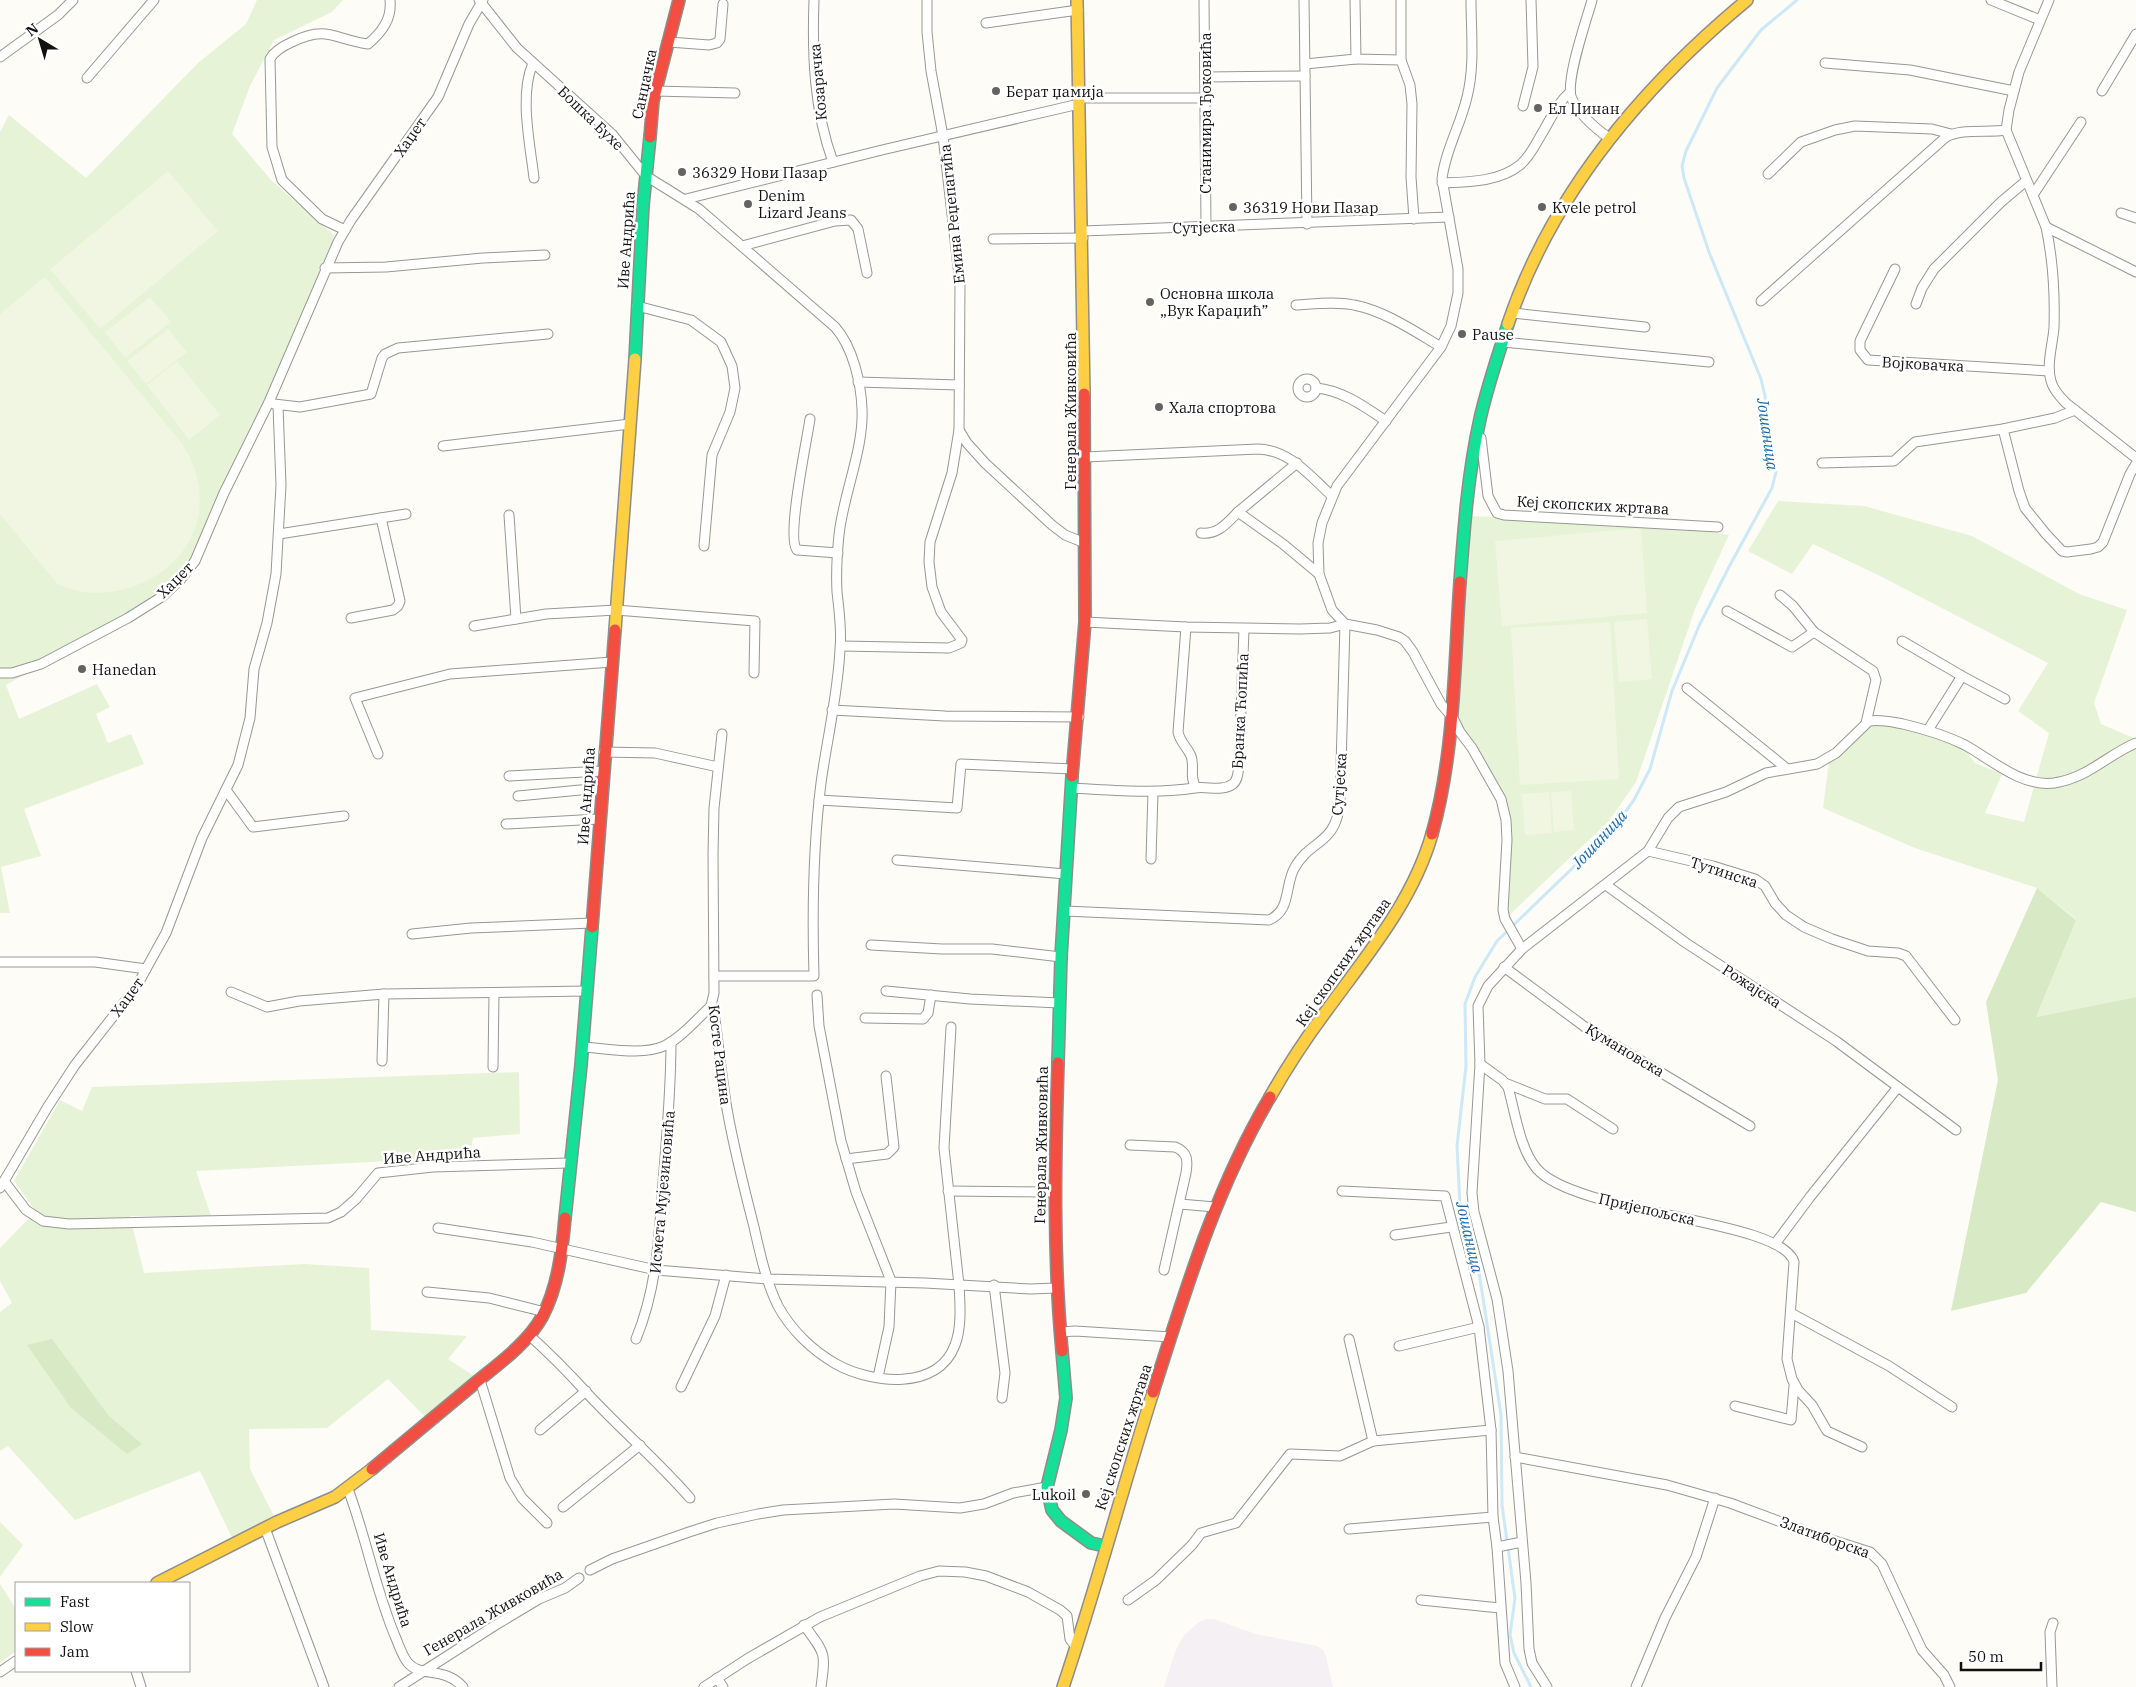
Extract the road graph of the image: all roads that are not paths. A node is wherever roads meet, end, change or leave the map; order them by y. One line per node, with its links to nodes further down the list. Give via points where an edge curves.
1 (73, 0): 24 (street)
2 (154, 0): 32 (street)
3 (390, 0): 61 (street, via 382,32 368,44 317,33 288,44 270,58 272,147 282,180 322,219)
4 (679, 0): 23 (street, Санџачка)
5 (814, 0): 46 (street, Козарачка, via 817,102)
6 (927, 0): 44 (street, Емина Реџепагића, via 930,62)
7 (1204, 0): 31 (street, Станимира Ђоковића)
8 (1304, 0): 29 (street)
9 (1355, 0): 25 (street)
10 (1401, 0): 26 (street)
11 (1471, 0): 51 (street, via 1470,85)
12 (1532, 0): 40 (street, via 1533,67)
13 (1592, 0): 36 (street, via 1572,72)
14 (1747, 0): 45 (street, Кеј скопских жртава, via 1675,65)
15 (1991, 0): 20 (street)
16 (2049, 0): 20 (street)
17 (481, 1): 27 (street, Бошка Бухе); 61 (street, Хаџет, via 438,97)
18 (723, 4): 23 (street, via 717,43)
19 (1078, 5): 21 (street); 39 (street, Генерала Живковића)
20 (2040, 20): 34 (street)
21 (986, 23)
22 (2136, 34): 35 (street)
23 (669, 42): 33 (street, Санџачка)
24 (0, 58)
25 (1356, 58): 26 (street); 29 (street)
26 (1401, 60): 57 (street, via 1410,85 1412,104)
27 (533, 63): 48 (street, Бошка Бухе, via 612,134); 49 (street, via 526,97)
28 (1825, 63): 34 (street, via 1910,70)
29 (1305, 64): 30 (street)
30 (1305, 76): 31 (street); 58 (street)
31 (1205, 77): 38 (street, Станимира Ђоковића)
32 (87, 78)
33 (655, 91): 37 (street); 48 (street, Санџачка)
34 (2014, 91): 42 (street)
35 (2102, 91)
36 (1570, 92): 45 (street, via 1571,98 1591,123); 51 (street, via 1560,100 1521,164 1508,173 1486,180)
37 (734, 93)
38 (1205, 98): 39 (street); 59 (street, Станимира Ђоковића)
39 (1079, 101): 44 (street); 62 (street, Генерала Живковића)
40 (1523, 106)
41 (2081, 122): 52 (street)
42 (2006, 130): 43 (street); 50 (street)
43 (1951, 134): 47 (street, via 1932,129 1841,128 1801,142); 70 (street)
44 (943, 136): 46 (street); 82 (street, Емина Реџепагића, via 960,284)
45 (1609, 138): 74 (street, Кеј скопских жртава, via 1576,186)
46 (833, 162): 53 (street)
47 (1768, 174)
48 (646, 176): 53 (street); 73 (street, Иве Андрића)
49 (534, 178)
50 (2026, 181): 52 (street); 71 (street, via 1934,268)
51 (1442, 183): 55 (street)
52 (2032, 195): 60 (street)
53 (686, 199): 64 (street)
54 (2121, 213): 56 (street)
55 (1449, 217): 57 (street, Сутјеска); 78 (street, via 1456,248 1458,293 1455,313)
56 (2136, 218)
57 (1414, 219): 58 (street, Сутјеска)
58 (1307, 224): 59 (street, Сутјеска)
59 (1206, 227): 62 (street, Сутјеска)
60 (2046, 227): 68 (street); 80 (street, via 2054,301)
61 (345, 230): 66 (street, Хаџет)
62 (1083, 234): 63 (street, Сутјеска); 94 (street, Генерала Живковића)
63 (993, 239)
64 (742, 246): 69 (street, via 835,221 851,220 858,229); 81 (street, via 840,333 848,347)
65 (545, 255): 66 (street, via 386,267)
66 (325, 268): 84 (street, Хаџет)
67 (1895, 269): 80 (street, Војковачка, via 1860,341 1860,350 1868,360)
68 (2136, 272)
69 (867, 273)
70 (1760, 301)
71 (1916, 304)
72 (1296, 305): 78 (street, via 1346,304 1364,308)
73 (637, 306): 89 (street, Иве Андрића); 108 (street, Иве Андрића, via 691,320 721,342 732,366 735,388 730,412 712,455)
74 (1512, 313): 75 (street); 77 (street, Кеј скопских жртава)
75 (1646, 327)
76 (548, 334): 85 (street, via 398,348 382,358 370,394 300,407)
77 (1503, 342): 79 (street); 90 (street, Кеј скопских жртава)
78 (1441, 347): 88 (street)
79 (1709, 362)
80 (2049, 371): 86 (street, via 2053,387)
81 (858, 382): 82 (street); 109 (street, via 862,410 841,519)
82 (959, 385): 92 (street, Емина Реџепагића)
83 (1316, 388): 88 (street, via 1345,396)
84 (268, 402): 85 (street); 125 (street, Хаџет, via 199,554 180,580 163,596 41,664 12,673)
85 (278, 406): 106 (street, Хаџет, via 282,461)
86 (2075, 410): 91 (street, via 2055,418); 95 (street)
87 (810, 419): 109 (street, via 793,542 797,550)
88 (1386, 421): 99 (street)
89 (630, 424): 93 (street); 112 (street, Иве Андрића)
90 (1479, 425): 104 (street, Кеј скопских жртава, via 1488,496 1497,513); 132 (street, Кеј скопских жртава, via 1465,515)
91 (2003, 429): 97 (street, via 1915,442 1894,461); 98 (street, via 2026,508 2062,551 2092,549 2103,542)
92 (959, 430): 107 (street, via 985,462 1052,525); 123 (street, Емина Реџепагића, via 953,468 930,542 929,562 932,587 941,612 959,635 961,643 949,648)
93 (443, 446)
94 (1085, 457): 96 (street, via 1258,449 1277,452); 107 (street, Генерала Живковића)
95 (2136, 458)
96 (1297, 463): 99 (street); 100 (street)
97 (1822, 463)
98 (2136, 464)
99 (1332, 496): 110 (street, via 1320,533)
100 (1238, 512): 105 (street, via 1217,531); 110 (street)
101 (406, 514): 103 (street)
102 (509, 515): 115 (street)
103 (381, 518): 106 (street); 114 (street, via 400,601 393,610)
104 (1718, 527)
105 (1201, 533)
106 (279, 534): 147 (street, Хаџет, via 272,598 254,669 250,718 238,765)
107 (1085, 543): 116 (street, Генерала Живковића)
108 (704, 546)
109 (838, 553): 123 (street)
110 (1319, 574): 117 (street, via 1332,610)
111 (1780, 596): 121 (street, via 1793,606)
112 (616, 610): 115 (street); 124 (street, Иве Андрића); 126 (street, via 755,621)
113 (1727, 611): 121 (street, via 1792,647)
114 (351, 618)
115 (516, 619): 118 (street)
116 (1085, 622): 119 (street); 131 (street, Генерала Живковића)
117 (1345, 624): 120 (street, via 1319,629); 132 (street, via 1387,632 1405,641 1441,704); 159 (street, Сутјеска, via 1340,810 1331,831 1296,865 1290,877 1285,904 1278,915 1269,920)
118 (474, 626)
119 (1186, 627): 120 (street); 144 (street, via 1178,732 1180,741 1191,756 1192,780)
120 (1244, 629): 144 (street, Бранка Ћопића, via 1236,780 1225,787)
121 (1814, 632): 133 (street, via 1874,671 1876,680)
122 (1902, 641): 127 (street)
123 (841, 646): 130 (street)
124 (612, 662): 137 (street, Иве Андрића); 138 (street, via 450,674 356,698)
125 (0, 673)
126 (754, 673)
127 (1962, 676): 129 (street); 134 (street)
128 (1687, 688): 140 (street)
129 (2005, 700)
130 (832, 710): 131 (street, via 945,716); 150 (street)
131 (1079, 717): 141 (street, Генерала Живковића)
132 (1453, 718): 163 (street, via 1485,768 1505,811 1505,919); 200 (street, Кеј скопских жртава, via 1438,814 1418,875 1387,928 1271,1093)
133 (1866, 722): 134 (street, via 1883,720); 140 (street, via 1829,759)
134 (1928, 730): 136 (street, via 1963,744 2033,783 2042,784 2074,778)
135 (722, 734): 139 (street, Косте Рацина)
136 (2136, 743)
137 (604, 752): 139 (street, via 655,753); 142 (street, Иве Андрића)
138 (378, 754)
139 (718, 767): 168 (street, Косте Рацина, via 713,854)
140 (1786, 768): 154 (street, via 1760,775 1726,792 1679,808 1668,818)
141 (1073, 769): 146 (street, Генерала Живковића); 150 (street, via 961,764 957,808)
142 (603, 771): 143 (street); 145 (street, Иве Андрића)
143 (509, 776)
144 (1196, 787): 148 (street, Бранка Ћопића)
145 (602, 788): 149 (street); 152 (street, Иве Андрића)
146 (1072, 788): 148 (street); 157 (street, Генерала Живковића)
147 (226, 790): 151 (street, via 253,827); 167 (street, Хаџет, via 202,838 166,933)
148 (1153, 792): 155 (street)
149 (518, 796)
150 (819, 800): 168 (street, via 813,873 814,976)
151 (344, 816)
152 (600, 818): 153 (street); 160 (street, Иве Андрића)
153 (506, 824)
154 (1648, 851): 158 (street); 179 (street, Тутинска, via 1755,879 1765,886 1786,915 1804,926 1868,951 1906,956)
155 (1152, 859)
156 (897, 860): 157 (street)
157 (1066, 874): 159 (street, Генерала Живковића)
158 (1606, 885): 163 (street); 188 (street, Рожајска, via 1679,939 1836,1041)
159 (1065, 911): 164 (street, Генерала Живковића)
160 (592, 923): 161 (street); 169 (street, Иве Андрића)
161 (412, 934)
162 (871, 945): 164 (street, via 992,949)
163 (1522, 949): 166 (street)
164 (1061, 957): 176 (street, Генерала Живковића)
165 (0, 962): 167 (street, via 95,962)
166 (1504, 967): 184 (street, via 1481,998 1477,1014); 189 (street, Кумановска, via 1585,1027)
167 (146, 969): 195 (street, Хаџет, via 137,986 70,1072)
168 (714, 976): 177 (street, Косте Рацина)
169 (586, 991): 172 (street); 182 (street, Иве Андрића)
170 (886, 991): 175 (street)
171 (231, 992): 173 (street, via 267,1007)
172 (494, 993): 173 (street); 185 (street)
173 (384, 994): 183 (street)
174 (817, 995): 193 (street, via 819,1026)
175 (932, 995): 176 (street); 178 (street, via 928,1013 922,1018)
176 (1060, 1003): 198 (street, Генерала Живковића)
177 (711, 1006): 181 (street); 209 (street, Косте Рацина, via 733,1138)
178 (865, 1018)
179 (1955, 1020)
180 (950, 1028): 196 (street, via 944,1130)
181 (671, 1042): 182 (street, via 645,1050); 206 (street, Исмета Мујезиновића, via 671,1086)
182 (582, 1046): 194 (street, Иве Андрића)
183 (382, 1061)
184 (1480, 1064): 187 (street); 237 (street, via 1472,1201 1501,1325)
185 (493, 1067)
186 (886, 1076): 193 (street, via 894,1147 887,1154)
187 (1505, 1083): 190 (street, via 1545,1099 1568,1099); 204 (street, Пријепољска, via 1527,1154 1547,1178 1608,1202 1724,1227)
188 (1898, 1087): 191 (street, Рожајска); 204 (street)
189 (1750, 1126)
190 (1613, 1129)
191 (1956, 1130)
192 (1130, 1145): 199 (street, via 1175,1148 1184,1153 1188,1161)
193 (846, 1160): 210 (street)
194 (569, 1163): 195 (street, Иве Андрића, via 433,1167 378,1173 351,1203 328,1218 69,1224 43,1221 26,1210); 205 (street, Иве Андрића)
195 (2, 1184)
196 (948, 1191): 198 (street); 211 (street)
197 (1342, 1191): 201 (street, via 1445,1196)
198 (1054, 1192): 213 (street, Генерала Живковића)
199 (1180, 1204): 200 (street); 207 (street)
200 (1214, 1207): 220 (street, Кеј скопских жртава)
201 (1451, 1227): 203 (street); 217 (street)
202 (438, 1228): 205 (street)
203 (1395, 1235)
204 (1776, 1244): 216 (street, Пријепољска, via 1786,1250 1794,1262)
205 (562, 1249): 206 (street); 215 (street, Иве Андрића, via 553,1293)
206 (656, 1270): 208 (street); 221 (street, Исмета Мујезиновића, via 644,1321)
207 (1164, 1270)
208 (726, 1275): 209 (street); 227 (street, via 716,1316)
209 (768, 1279): 210 (street); 224 (street, Косте Рацина, via 782,1312 805,1340 841,1366)
210 (891, 1281): 211 (street); 224 (street, via 889,1327)
211 (959, 1284): 212 (street); 224 (street, Косте Рацина, via 955,1346 942,1365 930,1373 894,1380)
212 (994, 1286): 213 (street); 229 (street, via 1004,1373)
213 (1056, 1288): 218 (street, Генерала Живковића)
214 (427, 1292): 215 (street, via 490,1298)
215 (545, 1312): 219 (street, Иве Андрића)
216 (1791, 1313): 226 (street, Пријепољска, via 1788,1359); 231 (street, via 1889,1366)
217 (1479, 1327): 223 (street); 233 (street)
218 (1061, 1332): 220 (street); 238 (street, Генерала Живковића, via 1065,1407)
219 (529, 1335): 225 (street, Иве Андрића); 228 (street, via 570,1372)
220 (1171, 1337): 248 (street, Кеј скопских жртава)
221 (636, 1339)
222 (1349, 1339): 234 (street)
223 (1398, 1346)
224 (878, 1377)
225 (480, 1380): 239 (street, Иве Андрића); 244 (street, via 510,1478 522,1498)
226 (1794, 1386): 230 (street, Пријепољска, via 1791,1420); 236 (street, via 1812,1405 1827,1431)
227 (680, 1387)
228 (586, 1392): 232 (street); 235 (street)
229 (1002, 1398)
230 (1735, 1406)
231 (1952, 1407)
232 (540, 1430)
233 (1491, 1430): 234 (street); 243 (street)
234 (1373, 1441): 253 (street, via 1340,1456 1290,1454 1236,1523 1201,1533 1156,1580)
235 (640, 1445): 240 (street); 242 (street)
236 (1862, 1447)
237 (1516, 1457): 241 (street, Златиборска, via 1650,1481); 247 (street)
238 (1047, 1487): 248 (street, Генерала Живковића, via 1055,1515 1082,1538); 250 (street, via 960,1508 894,1504 799,1509 714,1521)
239 (348, 1489): 245 (street, Иве Андрића); 260 (street, Иве Андрића, via 388,1619 407,1662)
240 (690, 1498)
241 (1715, 1498): 274 (street, via 1696,1557 1665,1618); 275 (street, Златиборска, via 1874,1555 1885,1571 1922,1650)
242 (563, 1507)
243 (1493, 1517): 246 (street); 249 (street)
244 (547, 1523)
245 (265, 1528): 252 (street, Иве Андрића); 265 (street)
246 (1349, 1529)
247 (1518, 1543): 249 (street); 273 (street, via 1530,1657)
248 (1105, 1546): 258 (street)
249 (1499, 1546): 255 (street)
250 (590, 1570)
251 (579, 1578): 260 (street, Генерала Живковића)
252 (159, 1582)
253 (1128, 1600)
254 (1421, 1600): 255 (street)
255 (1500, 1608): 272 (street, via 1505,1663)
256 (2053, 1623): 276 (street, via 2050,1632)
257 (804, 1625): 258 (street, via 920,1576 939,1571 965,1572 986,1576 1028,1592 1060,1610 1066,1616 1070,1639); 263 (street); 270 (street, via 822,1651)
258 (1076, 1647): 271 (street)
259 (15, 1661): 261 (street)
260 (422, 1671): 266 (street, Генерала Живковића); 267 (street, Генерала Живковића, via 448,1675)
261 (0, 1672)
262 (136, 1672): 264 (street)
263 (718, 1678): 268 (street); 269 (street)
264 (142, 1687)
265 (324, 1687)
266 (399, 1687)
267 (463, 1687)
268 (704, 1687)
269 (723, 1687)
270 (821, 1687)
271 (1063, 1687)
272 (1515, 1687)
273 (1548, 1687)
274 (1636, 1687)
275 (1950, 1687)
276 (2052, 1687)

